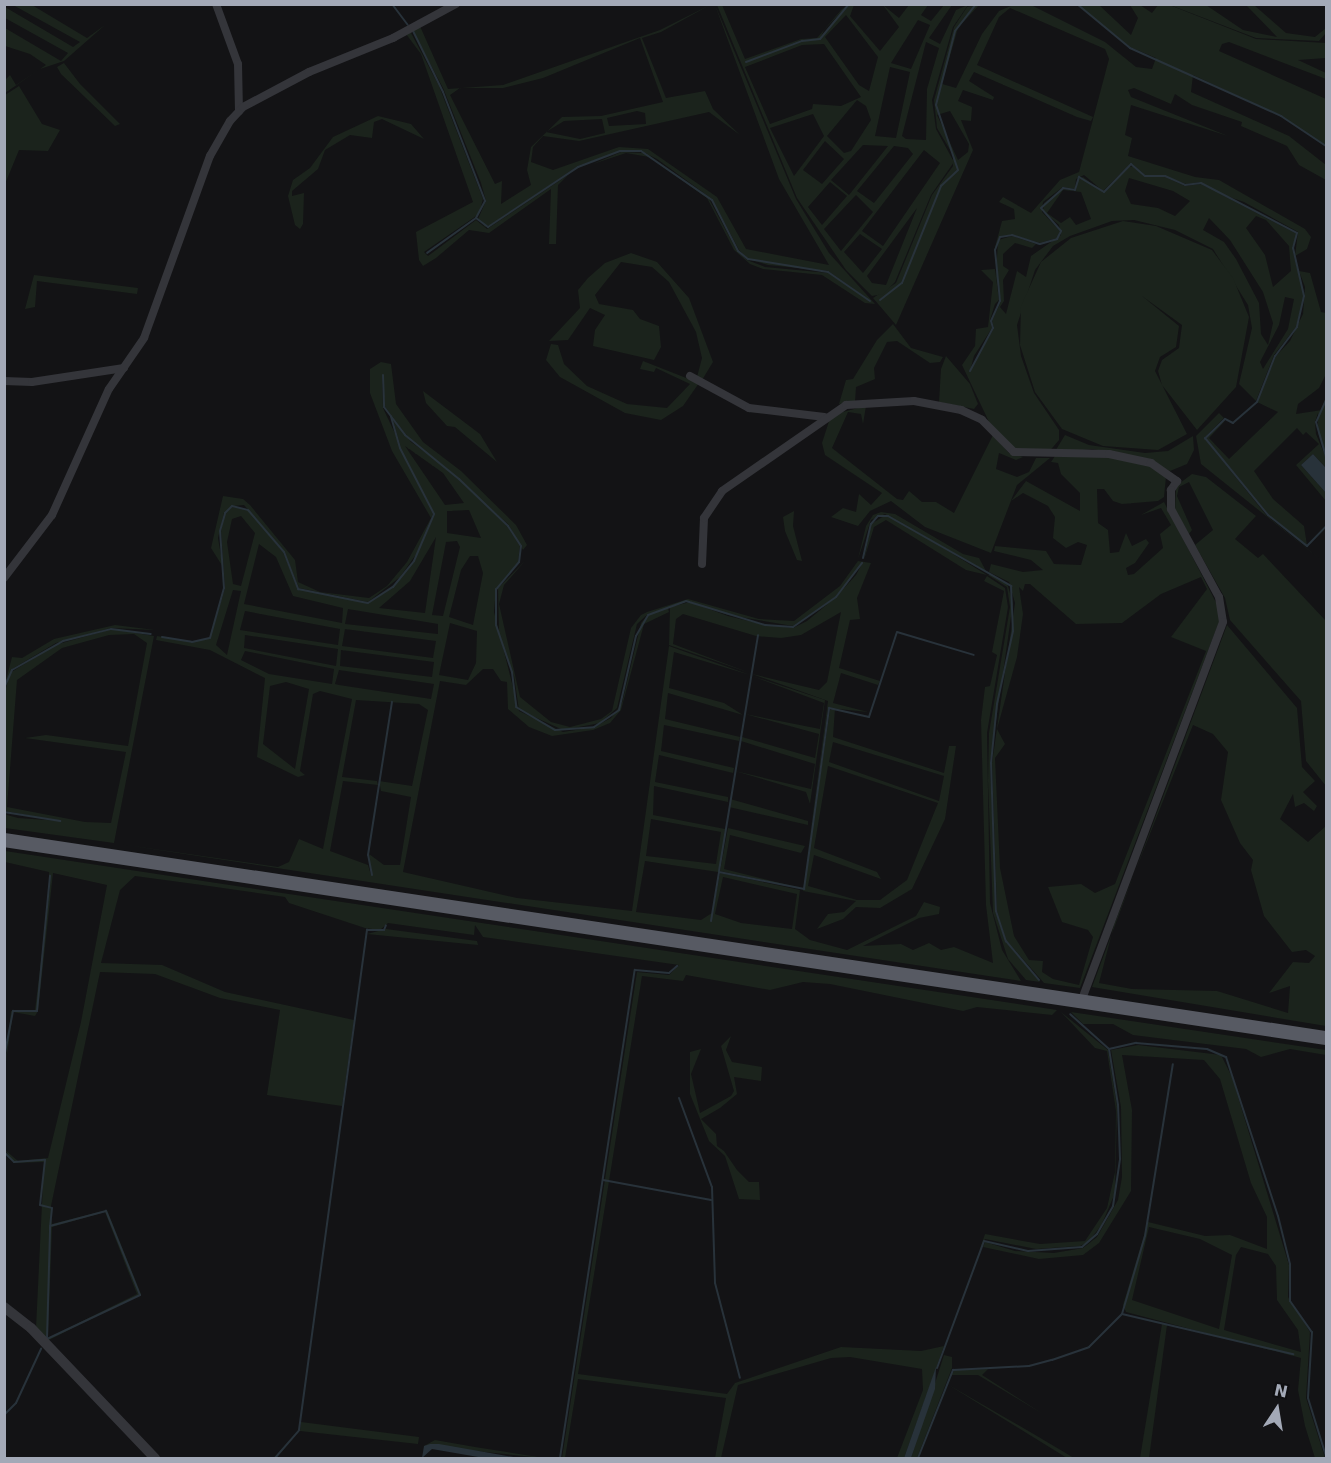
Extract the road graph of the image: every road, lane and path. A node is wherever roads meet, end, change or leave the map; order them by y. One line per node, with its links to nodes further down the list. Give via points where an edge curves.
1 (216, 4): 3 (street, via 238,64)
2 (456, 4): 3 (street, via 393,38 309,72)
3 (239, 111): 4 (street, via 210,156 144,338)
4 (124, 368): 6 (street, via 32,382); 9 (street, via 109,388 52,515)
5 (690, 376): 7 (street, via 749,408)
6 (4, 381)
7 (824, 417): 8 (street, via 746,471 716,497 702,526); 11 (street, via 846,405 926,402 972,414 1014,453 1109,454 1151,463 1177,481 1171,490 1171,509 1220,597 1223,622)
8 (702, 564)
9 (4, 578)
10 (4, 840): 11 (highway)
11 (1081, 1001): 12 (highway)
12 (1326, 1038)
13 (4, 1307): 14 (street, via 31,1328)
14 (155, 1458)

